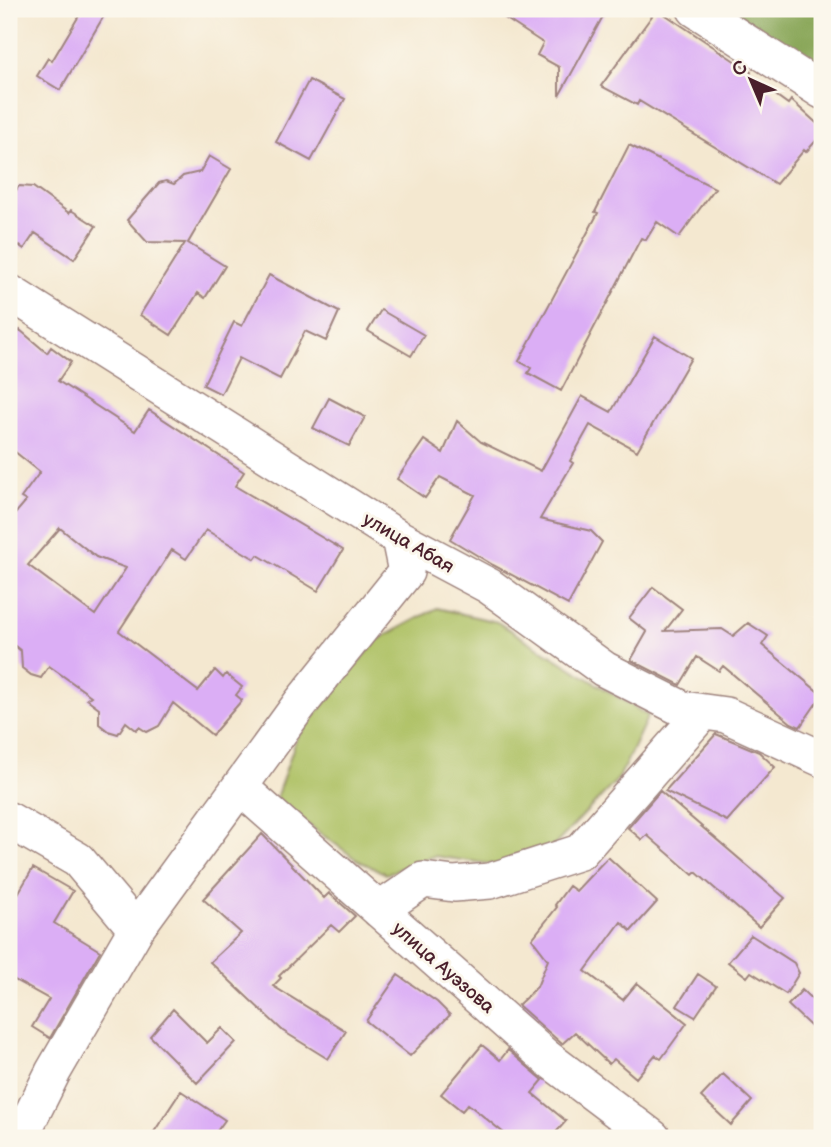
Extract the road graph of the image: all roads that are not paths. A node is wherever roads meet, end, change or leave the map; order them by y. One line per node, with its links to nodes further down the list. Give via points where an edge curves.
1 (695, 9): 2 (street)
2 (822, 91)
3 (9, 292): 4 (street, улица Абая)
4 (399, 538): 5 (street, улица Абая, via 489,586 604,669 683,709); 7 (street, via 406,572 300,704)
5 (703, 712): 6 (street, улица Абая, via 726,715); 9 (street, via 580,852 490,881 454,884 423,880)
6 (822, 759)
7 (241, 788): 9 (street, улица Ауэзова); 10 (street)
8 (9, 820): 10 (street, via 78,860)
9 (379, 910): 12 (street, улица Ауэзова, via 547,1058)
10 (136, 929): 11 (street)
11 (20, 1138)
12 (653, 1138)

